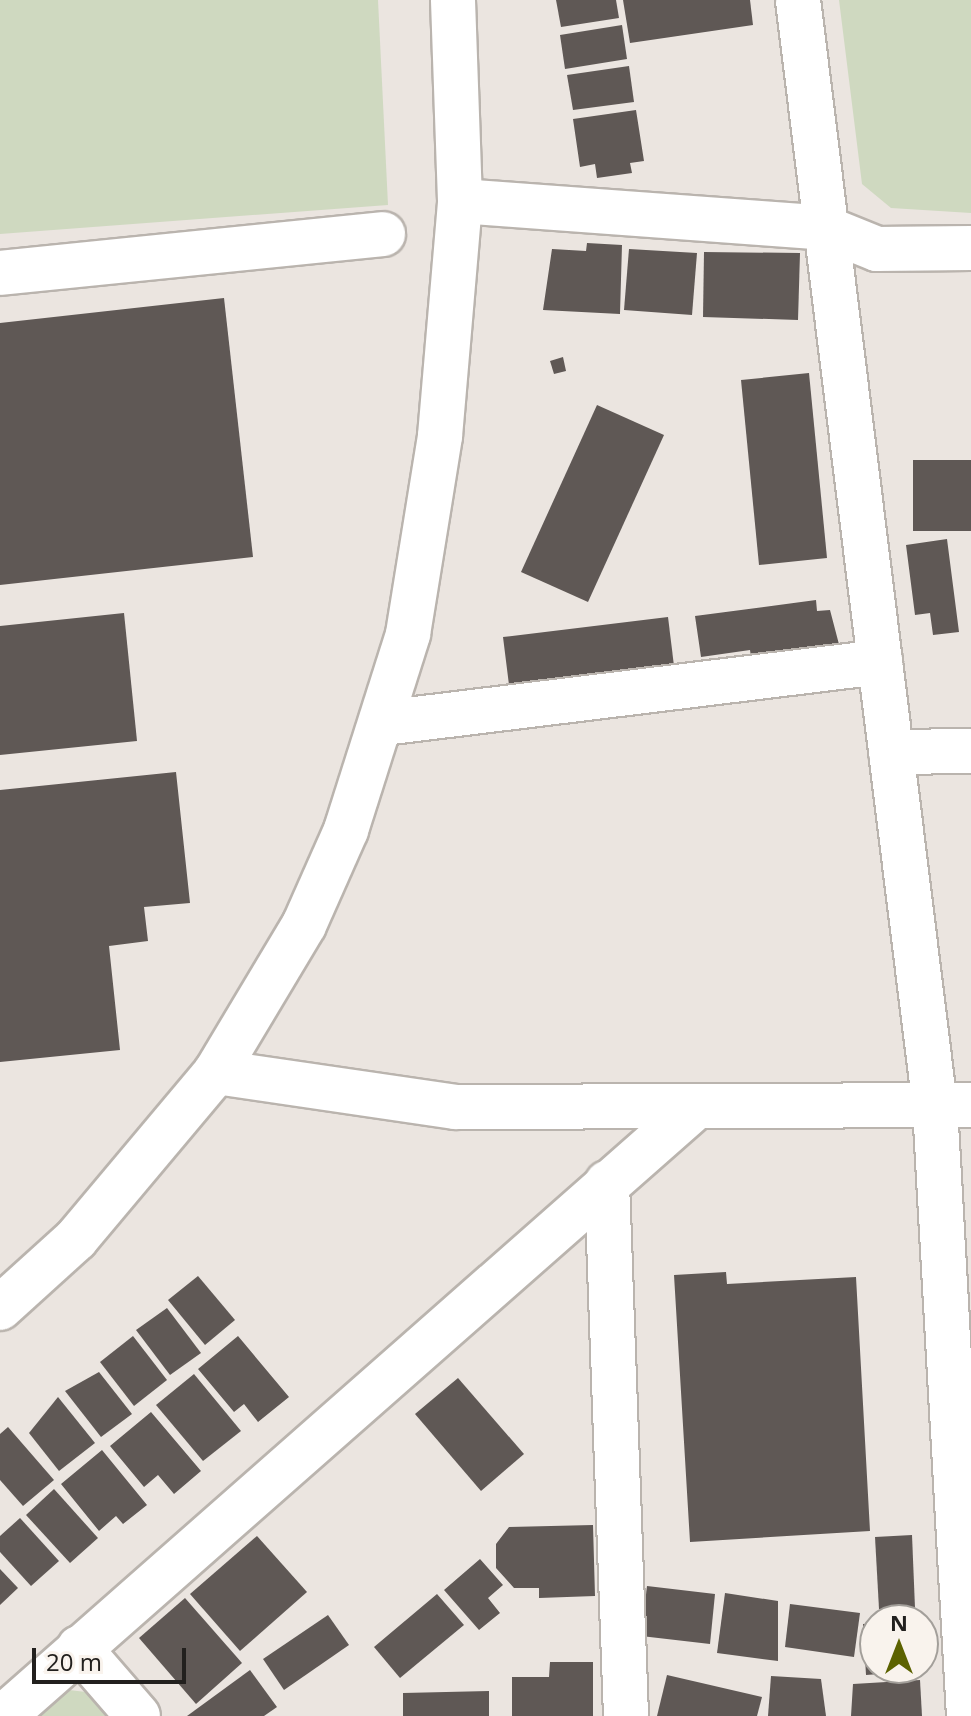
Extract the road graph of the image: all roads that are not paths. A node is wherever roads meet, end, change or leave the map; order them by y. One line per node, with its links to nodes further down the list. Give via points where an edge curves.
1 (453, 0): 3 (street)
2 (798, 0): 4 (street)
3 (460, 201): 4 (street); 9 (street, via 428,524)
4 (825, 228): 6 (street, via 877,249); 8 (street)
5 (383, 234): 7 (street)
6 (971, 248)
7 (0, 273)
8 (880, 662): 9 (street); 11 (street)
9 (383, 723): 12 (street, via 304,925)
10 (971, 751): 11 (street)
11 (891, 752): 13 (street)
12 (216, 1072): 14 (street, via 455,1107); 16 (street, via 76,1239)
13 (953, 1106): 14 (street); 21 (street)
14 (690, 1112): 15 (street)
15 (607, 1183): 17 (street); 20 (street)
16 (0, 1308)
17 (79, 1648): 18 (street); 19 (street)
18 (4, 1716)
19 (138, 1716)
20 (626, 1716)
21 (969, 1716)

